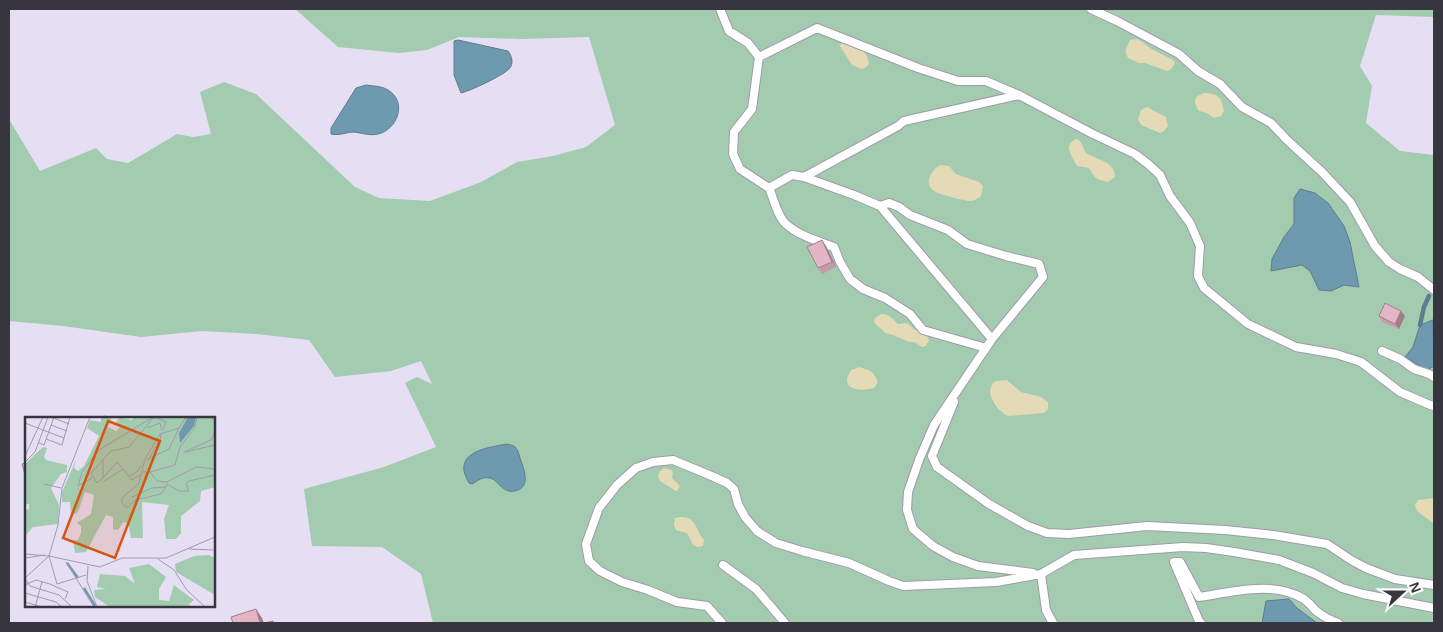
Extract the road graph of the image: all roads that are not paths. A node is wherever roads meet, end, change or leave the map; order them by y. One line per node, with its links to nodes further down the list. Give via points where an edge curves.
1 (720, 9): 3 (lane, via 729,31 748,43)
2 (1091, 9): 8 (lane, via 1179,54 1220,84 1242,106 1271,123 1350,202 1375,246 1389,262 1418,277)
3 (758, 57): 4 (lane, via 817,28 918,68 958,81 986,82); 6 (lane, via 752,109 734,132 733,154 740,169)
4 (1018, 95): 5 (lane, via 904,121); 14 (lane, via 1135,154 1160,175 1170,196 1190,223 1200,246 1198,276 1204,288 1248,324 1296,347 1361,362 1400,392)
5 (804, 176): 6 (lane, via 792,175); 7 (lane)
6 (769, 188): 10 (lane, via 786,224 834,247 850,279 863,289 910,314 923,330)
7 (880, 206): 9 (lane); 9 (lane, via 889,203 948,230 968,244 1039,264 1043,277)
8 (1434, 290)
9 (992, 339): 10 (lane)
10 (986, 348): 13 (lane)
11 (1382, 351): 12 (lane, via 1414,369)
12 (1433, 375)
13 (962, 384): 16 (lane, via 934,425 908,492 907,510 913,529 933,546 978,566); 17 (lane, via 932,456 937,467 989,504 1028,526 1046,533 1069,534 1148,526 1273,535 1327,544 1351,560 1388,577)
14 (1434, 406)
15 (723, 565): 20 (lane, via 756,589)
16 (1041, 574): 18 (lane, via 1074,555 1206,548 1279,560 1342,588); 19 (lane, via 996,582 903,586 849,563 776,543 757,531 745,517 734,489 714,477 673,460 636,468 617,484 599,508 586,544 589,561 600,571 622,582 676,602 707,606); 21 (lane, via 1046,610)
17 (1434, 585)
18 (1434, 608)
19 (722, 623)
20 (785, 623)
21 (1053, 623)
22 (1201, 623): 23 (lane, via 1174,562 1180,562 1198,596 1271,588 1285,590 1306,600 1317,611)
23 (1338, 623)

